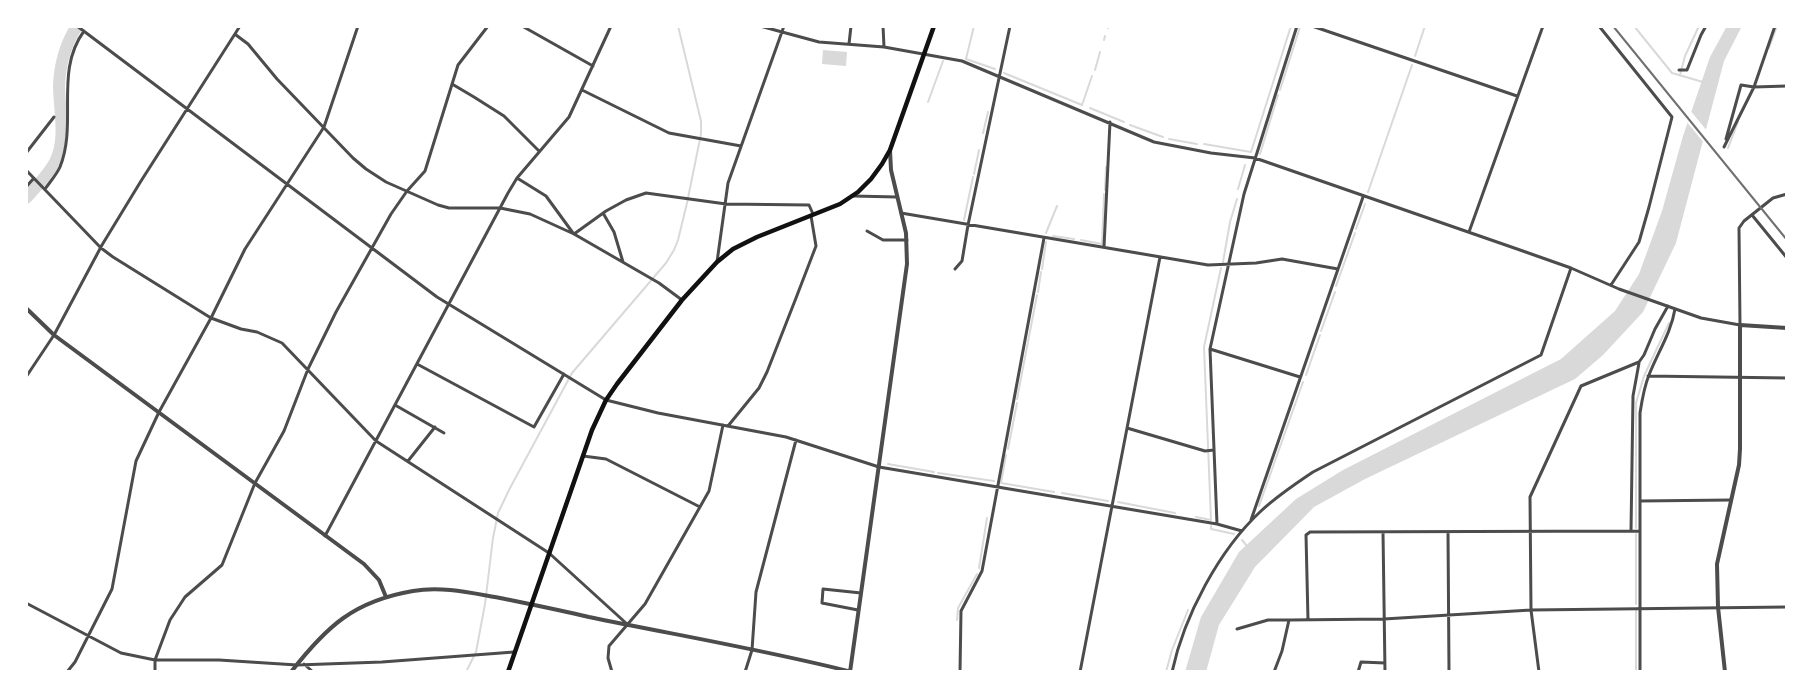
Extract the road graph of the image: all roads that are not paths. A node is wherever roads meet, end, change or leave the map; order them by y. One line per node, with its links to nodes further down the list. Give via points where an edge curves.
1 (77, 26): 20 (street)
2 (89, 26): 20 (street)
3 (240, 26): 22 (street)
4 (358, 26): 37 (street)
5 (488, 26): 29 (street, via 458,65)
6 (522, 26): 26 (street)
7 (611, 26): 26 (street)
8 (760, 26): 21 (street)
9 (784, 26): 21 (street)
10 (851, 26): 23 (street)
11 (883, 26): 24 (street)
12 (934, 26): 25 (main road)
13 (1010, 26): 28 (street)
14 (1297, 26): 42 (street)
15 (1312, 26): 33 (street)
16 (1543, 26): 33 (street)
17 (1599, 26): 77 (street, via 1672,117 1639,242)
18 (1706, 26): 27 (street, via 1687,70)
19 (1775, 26): 31 (street)
20 (84, 31): 34 (street); 48 (street, via 69,61 66,145 60,168)
21 (781, 33): 23 (street, via 819,42); 38 (street)
22 (236, 35): 34 (street); 37 (street)
23 (849, 44): 24 (street)
24 (884, 47): 25 (street)
25 (924, 54): 28 (street, via 962,61); 39 (main road)
26 (592, 66): 32 (street)
27 (1679, 70)
28 (999, 76): 36 (street); 60 (street)
29 (452, 84): 40 (street, via 504,116); 49 (street, via 425,171)
30 (1787, 86): 31 (street)
31 (1754, 87): 31 (street, via 1741,85 1724,147 1746,104)
32 (582, 90): 38 (street, via 669,133); 40 (street, via 569,117)
33 (1517, 96): 62 (street)
34 (187, 110): 46 (street); 67 (street)
35 (54, 117): 41 (street)
36 (1110, 122): 42 (street, via 1165,145); 66 (street)
37 (324, 127): 46 (street); 49 (street, via 366,169)
38 (740, 146): 54 (street, via 728,183)
39 (890, 150): 51 (main road, via 871,178); 52 (street)
40 (539, 151): 44 (street)
41 (26, 153)
42 (1255, 158): 53 (street); 73 (street)
43 (26, 170): 45 (street)
44 (517, 178): 55 (street); 63 (street, via 546,196)
45 (35, 179): 47 (street); 48 (street)
46 (286, 184): 68 (street); 83 (street, via 245,249)
47 (26, 187)
48 (44, 188): 67 (street)
49 (407, 191): 55 (street, via 449,208); 68 (street)
50 (1787, 194): 59 (street, via 1773,198)
51 (851, 196): 52 (street); 58 (main road)
52 (898, 197): 57 (street)
53 (1363, 197): 62 (street); 76 (street)
54 (726, 204): 56 (street, via 646,193); 58 (street, via 809,205); 72 (street)
55 (500, 208): 63 (street, via 530,214); 79 (street)
56 (603, 213): 63 (street); 71 (street, via 614,232)
57 (901, 213): 60 (street); 65 (street)
58 (812, 215): 72 (main road, via 757,237 733,249); 101 (street, via 816,246 767,372 759,388)
59 (1752, 215): 70 (street); 84 (street, via 1740,228)
60 (968, 225): 64 (street); 75 (street, via 962,261)
61 (866, 231): 65 (street, via 883,240)
62 (1469, 232): 74 (street)
63 (574, 234): 71 (street)
64 (1044, 238): 66 (street); 112 (street)
65 (906, 240): 110 (street, via 906,273)
66 (1104, 247): 69 (street)
67 (101, 248): 83 (street); 86 (street)
68 (372, 249): 79 (street); 90 (street)
69 (1160, 257): 73 (street); 103 (street)
70 (1787, 258)
71 (623, 262): 78 (street, via 659,282)
72 (717, 262): 78 (main road)
73 (1227, 265): 76 (street, via 1282,259); 87 (street)
74 (1571, 268): 77 (street); 117 (street, via 1541,354 1313,472 1285,490)
75 (954, 269)
76 (1338, 269): 94 (street)
77 (1611, 285): 80 (street)
78 (682, 300): 97 (main road)
79 (448, 305): 89 (street); 91 (street)
80 (1668, 306): 82 (street); 88 (street)
81 (26, 308): 86 (street)
82 (1676, 309): 84 (street, via 1701,318); 92 (street)
83 (211, 318): 90 (street, via 282,343); 99 (street)
84 (1740, 324): 85 (street); 95 (street)
85 (1787, 328)
86 (54, 335): 93 (street); 99 (street)
87 (1210, 349): 94 (street); 107 (street)
88 (1639, 362): 120 (street, via 1633,396); 124 (street, via 1581,386 1530,497)
89 (417, 364): 91 (street, via 534,427); 98 (street)
90 (308, 369): 106 (street); 111 (street, via 284,431)
91 (565, 375): 97 (street)
92 (1648, 376): 95 (street); 114 (street, via 1640,413)
93 (26, 377)
94 (1300, 377): 117 (street)
95 (1740, 378): 96 (street); 113 (street, via 1740,449)
96 (1787, 378)
97 (606, 400): 100 (street); 108 (main road)
98 (395, 405): 102 (street); 106 (street)
99 (160, 412): 111 (street); 142 (street, via 136,461 112,588)
100 (723, 425): 101 (street); 116 (street, via 711,484)
101 (728, 426): 105 (street)
102 (434, 427): 104 (street); 109 (street)
103 (1127, 428): 107 (street); 115 (street)
104 (444, 432)
105 (796, 440): 110 (street); 143 (street, via 756,592)
106 (376, 441): 109 (street); 125 (street)
107 (1213, 450): 118 (street)
108 (583, 456): 116 (street, via 606,459); 126 (main road)
109 (408, 461): 126 (street)
110 (879, 467): 112 (street); 127 (street)
111 (255, 483): 125 (street); 145 (street, via 222,565 185,597 170,620)
112 (998, 486): 115 (street); 157 (street, via 982,571 961,611)
113 (1731, 500): 114 (street); 131 (street, via 1717,564)
114 (1640, 501): 121 (street)
115 (1111, 506): 118 (street); 158 (street)
116 (700, 507): 140 (street, via 644,604)
117 (1250, 522): 119 (street)
118 (1217, 524): 119 (street)
119 (1242, 531): 159 (street, via 1193,608)
120 (1631, 531): 121 (street); 124 (street)
121 (1639, 531): 133 (street)
122 (1383, 532): 123 (street); 137 (street); 139 (street, via 1310,532 1306,535)
123 (1448, 532): 124 (street); 136 (street)
124 (1530, 532): 135 (street)
125 (325, 536): 128 (street, via 372,572)
126 (550, 553): 130 (main road); 140 (street)
127 (861, 593): 134 (street); 134 (street, via 823,589 822,603)
128 (386, 597): 130 (street, via 415,590 448,590); 148 (street, via 337,622)
129 (26, 603): 142 (street)
130 (531, 605): 140 (street); 144 (main road)
131 (1718, 607): 132 (street); 133 (street); 166 (street)
132 (1787, 607)
133 (1639, 608): 135 (street); 165 (street)
134 (858, 610): 156 (street)
135 (1531, 610): 136 (street); 164 (street)
136 (1448, 615): 137 (street); 163 (street)
137 (1384, 619): 139 (street); 146 (street)
138 (1288, 620): 139 (street); 141 (street, via 1268,620); 160 (street)
139 (1308, 620)
140 (627, 625): 143 (street); 154 (street, via 609,646)
141 (1238, 629)
142 (89, 636): 145 (street, via 121,653); 149 (street)
143 (752, 650): 155 (street); 156 (street)
144 (515, 652): 147 (street); 153 (main road)
145 (155, 660): 148 (street); 150 (street)
146 (1385, 663): 161 (street, via 1361,662); 162 (street)
147 (304, 664): 148 (street); 152 (street)
148 (297, 665): 151 (street)
149 (67, 672)
150 (154, 672)
151 (291, 672)
152 (313, 672)
153 (508, 672)
154 (612, 672)
155 (746, 672)
156 (851, 672)
157 (960, 672)
158 (1080, 672)
159 (1172, 672)
160 (1274, 672)
161 (1358, 672)
162 (1385, 672)
163 (1449, 672)
164 (1538, 672)
165 (1640, 672)
166 (1725, 672)

